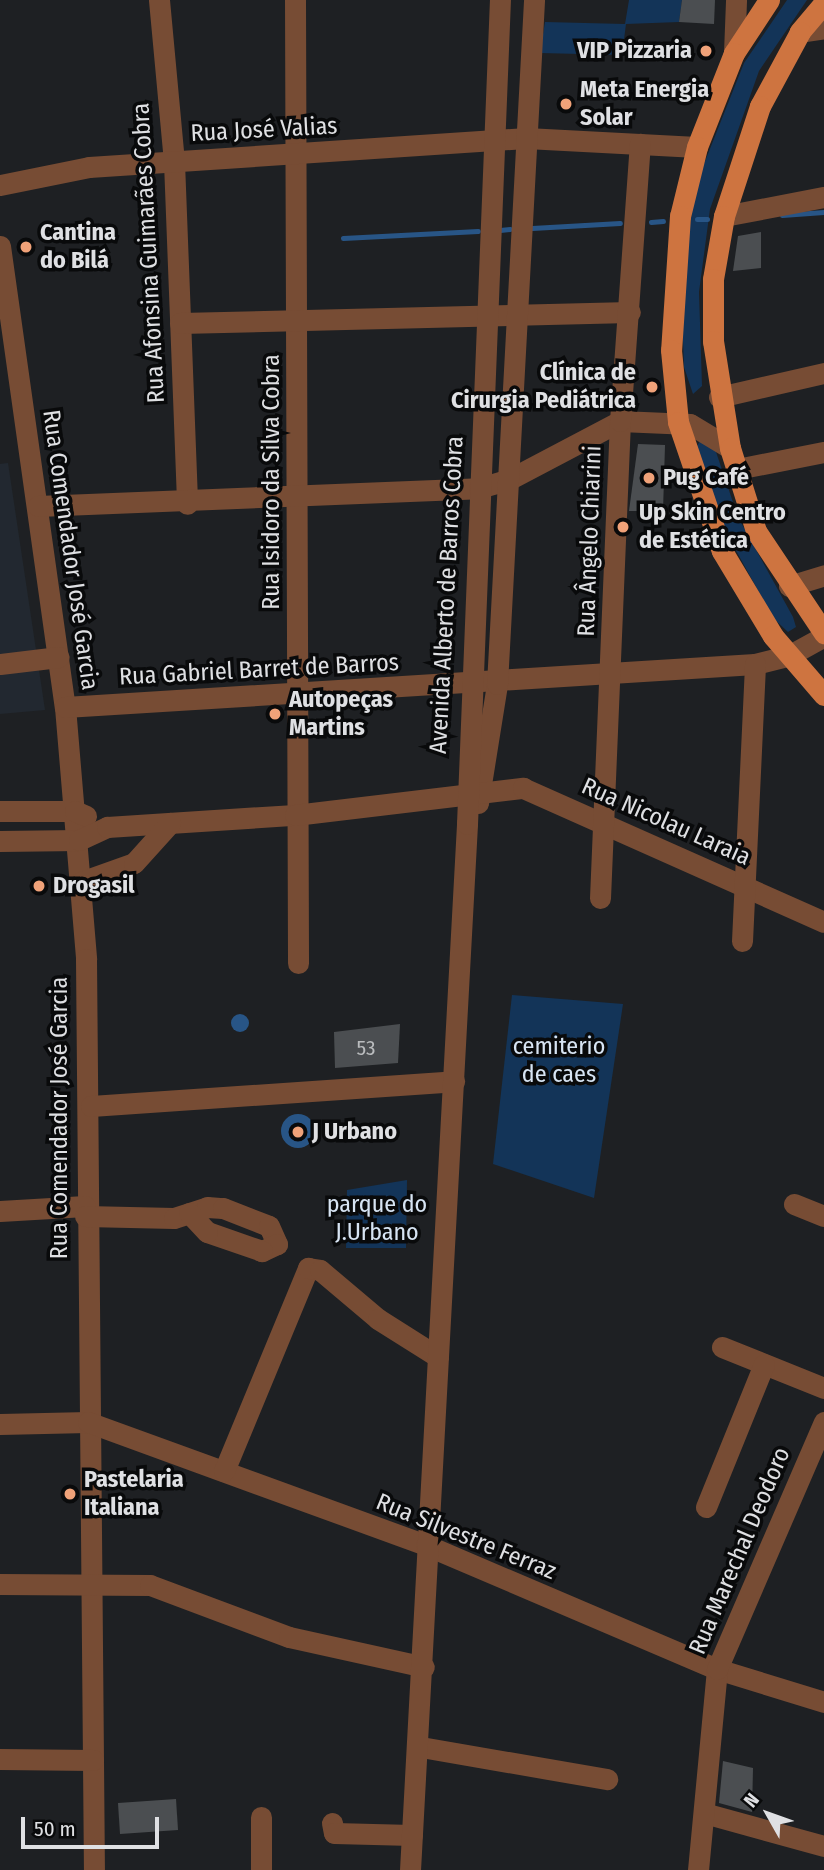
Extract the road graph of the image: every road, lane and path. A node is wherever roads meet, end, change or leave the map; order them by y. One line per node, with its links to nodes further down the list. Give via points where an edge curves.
1 (159, 0): 16 (street, Rua Afonsina Guimarães Cobra)
2 (295, 0): 15 (street, Rua Isidoro da Silva Cobra)
3 (500, 0): 12 (street, Avenida Alberto de Barros Cobra)
4 (534, 0): 11 (street)
5 (736, 0): 10 (street)
6 (769, 0): 10 (main road)
7 (824, 2): 9 (main road)
8 (824, 28): 9 (street)
9 (800, 32): 19 (main road, via 760,106)
10 (734, 53): 14 (main road)
11 (526, 138): 12 (street); 13 (street); 21 (street)
12 (492, 142): 15 (street, Rua José Valias); 23 (street, Avenida Alberto de Barros Cobra)
13 (640, 144): 14 (street); 22 (street, Rua Ângelo Chiarini)
14 (697, 147): 29 (main road, via 673,275)
15 (296, 155): 16 (street, Rua José Valias); 24 (street, Rua Isidoro da Silva Cobra)
16 (174, 162): 17 (street, Rua José Valias, via 89,167); 25 (street, Rua Afonsina Guimarães Cobra)
17 (0, 185)
18 (824, 197): 19 (street)
19 (724, 216): 27 (main road, via 713,279)
20 (0, 246): 37 (street, Rua Comendador José Garcia)
21 (517, 312): 22 (street); 23 (street); 33 (street)
22 (631, 312): 28 (street, Rua Ângelo Chiarini)
23 (486, 314): 24 (street); 34 (street, Avenida Alberto de Barros Cobra)
24 (298, 321): 25 (street); 35 (street, Rua Isidoro da Silva Cobra)
25 (180, 323): 36 (street, Rua Afonsina Guimarães Cobra)
26 (824, 373): 27 (street)
27 (719, 397): 30 (main road)
28 (620, 421): 29 (street); 33 (street); 45 (street, Rua Ângelo Chiarini)
29 (677, 422): 30 (street, via 704,428); 41 (main road, via 722,551 748,600)
30 (730, 448): 32 (main road)
31 (824, 452): 32 (street)
32 (737, 469): 39 (main road, via 757,531)
33 (510, 479): 34 (street); 46 (street)
34 (479, 488): 35 (street); 47 (street, Avenida Alberto de Barros Cobra)
35 (299, 498): 36 (street); 48 (street, Rua Isidoro da Silva Cobra)
36 (187, 504): 37 (street)
37 (38, 506): 42 (street, Rua Comendador José Garcia)
38 (824, 575): 39 (street)
39 (789, 586): 40 (main road)
40 (824, 635): 41 (street, Rua Gabriel Barret de Barros)
41 (790, 655): 44 (street, Rua Gabriel Barret de Barros); 49 (main road)
42 (59, 657): 43 (street); 50 (street, Rua Comendador José Garcia)
43 (0, 664)
44 (755, 664): 45 (street, Rua Gabriel Barret de Barros); 61 (street)
45 (611, 677): 46 (street, Rua Gabriel Barret de Barros); 56 (street, Rua Ângelo Chiarini)
46 (497, 684): 47 (street, Rua Gabriel Barret de Barros); 51 (street)
47 (470, 685): 48 (street, Rua Gabriel Barret de Barros); 51 (street, Avenida Alberto de Barros Cobra)
48 (298, 695): 50 (street, Rua Gabriel Barret de Barros); 54 (street, Rua Isidoro da Silva Cobra)
49 (824, 695)
50 (65, 707): 53 (street, Rua Comendador José Garcia)
51 (474, 795): 54 (street, Rua Nicolau Laraia); 56 (street, Rua Nicolau Laraia, via 523,788); 66 (street, via 467,824)
52 (0, 811): 53 (street)
53 (75, 811): 57 (street); 58 (street, Rua Comendador José Garcia)
54 (295, 815): 55 (street, Rua Nicolau Laraia); 65 (street, Rua Isidoro da Silva Cobra)
55 (170, 823): 57 (street, Rua Nicolau Laraia); 60 (street, via 134,863)
56 (605, 824): 61 (street, Rua Nicolau Laraia); 62 (street, Rua Ângelo Chiarini)
57 (107, 827): 58 (street)
58 (79, 840): 59 (street); 60 (street, Rua Comendador José Garcia)
59 (0, 841)
60 (81, 882): 67 (street, Rua Comendador José Garcia)
61 (746, 887): 63 (street, Rua Nicolau Laraia); 64 (street)
62 (600, 898)
63 (824, 922)
64 (742, 941)
65 (298, 963)
66 (454, 1081): 67 (street); 74 (street)
67 (91, 1106): 70 (street, Rua Comendador José Garcia)
68 (794, 1204): 72 (street)
69 (0, 1211): 70 (street)
70 (85, 1211): 71 (street); 77 (street, Rua Comendador José Garcia)
71 (189, 1213)
72 (824, 1216)
73 (722, 1347): 75 (street)
74 (438, 1357): 80 (street, via 378,1319 320,1270 304,1272); 82 (street)
75 (764, 1364): 76 (street); 81 (street)
76 (824, 1388)
77 (88, 1422): 79 (street); 80 (street, Rua Silvestre Ferraz); 83 (street, Rua Comendador José Garcia)
78 (824, 1422): 86 (street, Rua Marechal Deodoro)
79 (0, 1424)
80 (223, 1471): 82 (street, Rua Silvestre Ferraz)
81 (706, 1507)
82 (426, 1545): 85 (street); 86 (street, Rua Silvestre Ferraz)
83 (91, 1583): 84 (street); 85 (street, via 150,1585 289,1637); 90 (street, Rua Comendador José Garcia)
84 (0, 1584)
85 (424, 1667): 88 (street)
86 (716, 1669): 87 (street, Rua Silvestre Ferraz); 92 (street, Rua Marechal Deodoro)
87 (824, 1702)
88 (421, 1747): 91 (street); 95 (street)
89 (0, 1759): 90 (street)
90 (93, 1760): 97 (street, Rua Comendador José Garcia)
91 (607, 1779)
92 (704, 1813): 96 (street); 100 (street, Rua Marechal Deodoro)
93 (261, 1816): 98 (street)
94 (332, 1823): 95 (street, via 334,1833)
95 (412, 1835): 99 (street)
96 (824, 1846)
97 (94, 1870)
98 (261, 1870)
99 (410, 1870)
100 (698, 1870)

